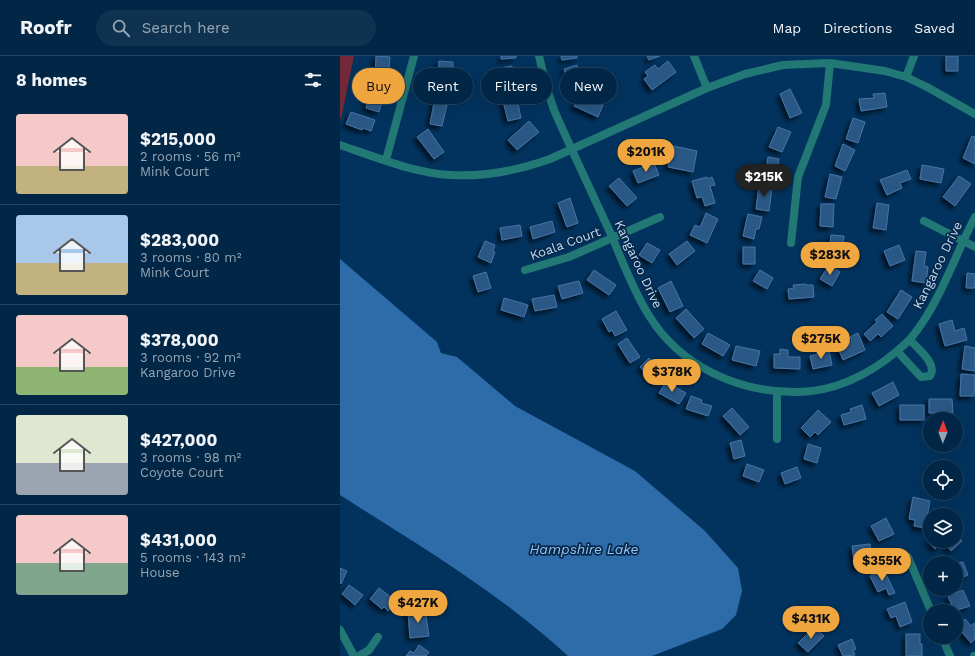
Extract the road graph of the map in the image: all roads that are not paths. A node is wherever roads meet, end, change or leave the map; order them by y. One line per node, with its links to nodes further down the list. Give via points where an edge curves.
1 (414, 56): 11 (street)
2 (539, 56): 10 (street, Kangaroo Drive, via 552,103)
3 (694, 56): 7 (street)
4 (914, 56): 6 (street)
5 (830, 63): 6 (street, via 865,67); 7 (street, via 763,68); 17 (street, via 826,105 798,177)
6 (906, 77): 8 (street)
7 (707, 88): 10 (street)
8 (975, 114)
9 (340, 145): 11 (street)
10 (572, 150): 11 (street, via 525,167 470,175 431,173); 15 (street, Kangaroo Drive)
11 (386, 160)
12 (660, 217): 15 (street, Koala Court)
13 (975, 217): 16 (street, Kangaroo Drive)
14 (924, 221): 16 (street)
15 (613, 238): 19 (street, Koala Court, via 569,257); 22 (street, Kangaroo Drive, via 648,315 676,348 718,376)
16 (962, 241): 18 (street); 20 (street, Kangaroo Drive, via 937,296)
17 (791, 243)
18 (975, 247)
19 (525, 270)
20 (910, 340): 21 (street, Kangaroo Drive); 21 (street, via 932,365 933,372 930,376 921,377)
21 (897, 351): 22 (street, Kangaroo Drive, via 871,371 840,385 805,392)
22 (777, 392): 23 (street)
23 (777, 439)
24 (908, 557): 25 (street)
25 (928, 604)
26 (340, 630): 29 (street)
27 (378, 637): 30 (street, via 369,650)
28 (945, 644): 31 (street)
29 (354, 656)
30 (359, 656)
31 (950, 656)

